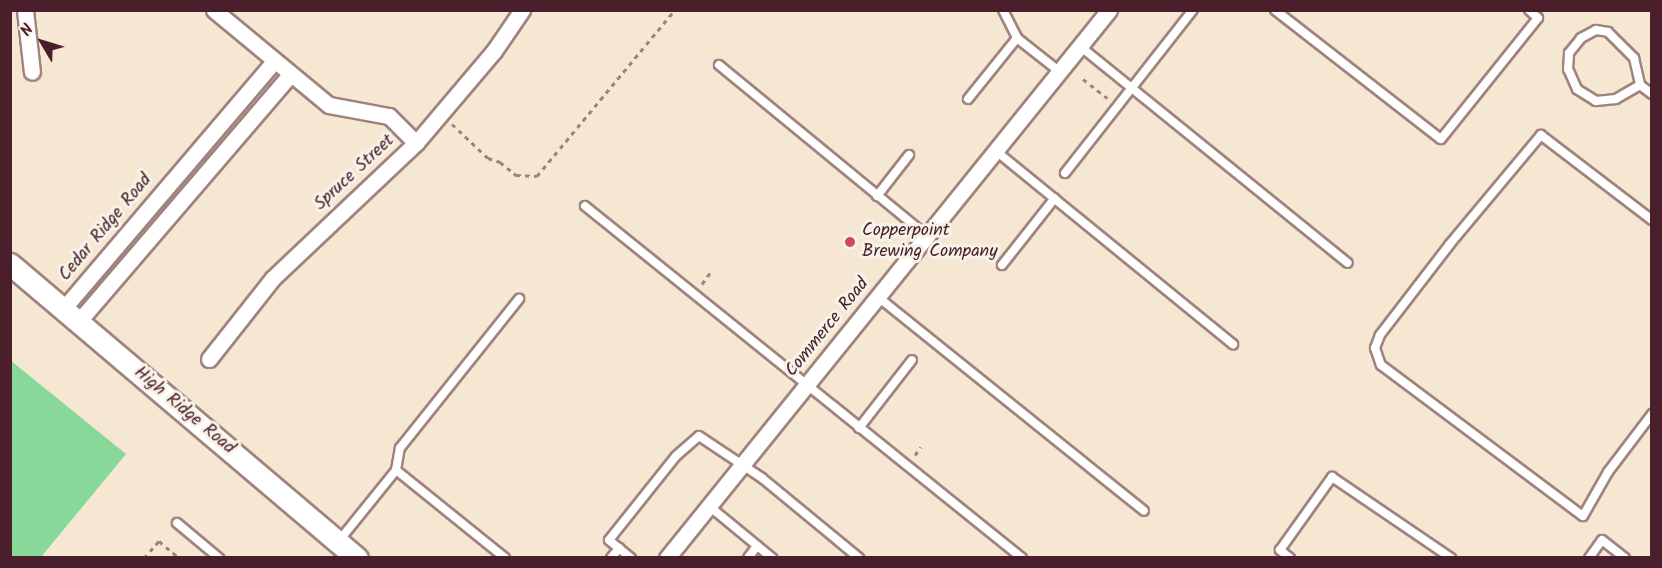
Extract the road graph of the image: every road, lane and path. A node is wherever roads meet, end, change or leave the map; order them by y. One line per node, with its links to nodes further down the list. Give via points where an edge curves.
1 (25, 10): 14 (street)
2 (214, 10): 12 (street)
3 (522, 10): 24 (street, Spruce Street, via 494,51)
4 (675, 10): 23 (path, via 537,176 516,175 488,158)
5 (1003, 10): 10 (lane)
6 (1193, 10): 19 (lane)
7 (1275, 10): 8 (lane, via 1441,139 1538,18)
8 (1529, 10)
9 (1108, 11): 11 (street, Commerce Road)
10 (1017, 38): 15 (lane); 21 (lane)
11 (1081, 47): 15 (street, Commerce Road); 19 (lane)
12 (273, 62): 16 (street); 27 (street, Cedar Ridge Road)
13 (719, 64): 30 (lane)
14 (32, 72)
15 (1060, 72): 25 (street, Commerce Road)
16 (289, 76): 24 (street, via 329,105 389,116); 29 (street)
17 (1083, 79): 22 (path)
18 (1640, 85): 18 (lane, via 1634,58 1608,32 1596,30 1581,38 1569,53 1568,69 1577,89 1596,101 1616,99); 20 (lane)
19 (1132, 89): 28 (lane); 35 (lane)
20 (1652, 94)
21 (968, 99)
22 (1109, 100)
23 (449, 120)
24 (416, 143): 44 (street, Spruce Street, via 273,278)
25 (996, 151): 31 (lane); 34 (street, Commerce Road)
26 (909, 155): 30 (lane)
27 (179, 173): 29 (street, Cedar Ridge Road); 42 (street, Cedar Ridge Road)
28 (1065, 173)
29 (194, 187): 42 (street)
30 (877, 196): 34 (lane)
31 (1055, 198): 37 (lane); 43 (lane)
32 (585, 206): 46 (lane)
33 (1652, 220): 47 (lane, via 1541,135 1376,341 1376,356 1382,365 1583,516 1608,472)
34 (927, 236): 40 (street, Commerce Road)
35 (1348, 263)
36 (10, 264): 42 (street, High Ridge Road)
37 (1002, 265)
38 (710, 273): 39 (path)
39 (701, 284)
40 (878, 297): 46 (street, Commerce Road); 54 (lane)
41 (519, 299): 52 (lane, via 400,448)
42 (71, 315): 56 (street, High Ridge Road)
43 (1233, 344)
44 (209, 359)
45 (912, 360): 48 (lane)
46 (806, 385): 48 (lane); 51 (street, Commerce Road)
47 (1652, 414)
48 (859, 428): 70 (lane)
49 (921, 447): 50 (path)
50 (912, 459)
51 (742, 466): 53 (street, Commerce Road); 58 (lane, via 699,436 676,456 609,540); 69 (lane)
52 (396, 470): 56 (lane); 63 (lane)
53 (709, 506): 57 (lane); 66 (street, Commerce Road)
54 (1144, 511)
55 (177, 523): 61 (lane)
56 (338, 542): 62 (street, High Ridge Road)
57 (757, 546): 67 (lane); 68 (lane)
58 (619, 548): 64 (lane); 65 (lane)
59 (177, 556): 60 (path, via 159,541)
60 (144, 558)
61 (219, 558)
62 (357, 558)
63 (506, 558)
64 (611, 558)
65 (631, 558)
66 (667, 558)
67 (748, 558)
68 (772, 558)
69 (859, 558)
70 (1022, 558)
71 (1290, 558): 72 (lane, via 1280,550 1332,477)
72 (1451, 558)
73 (1589, 558): 74 (lane, via 1602,540)
74 (1625, 558)

